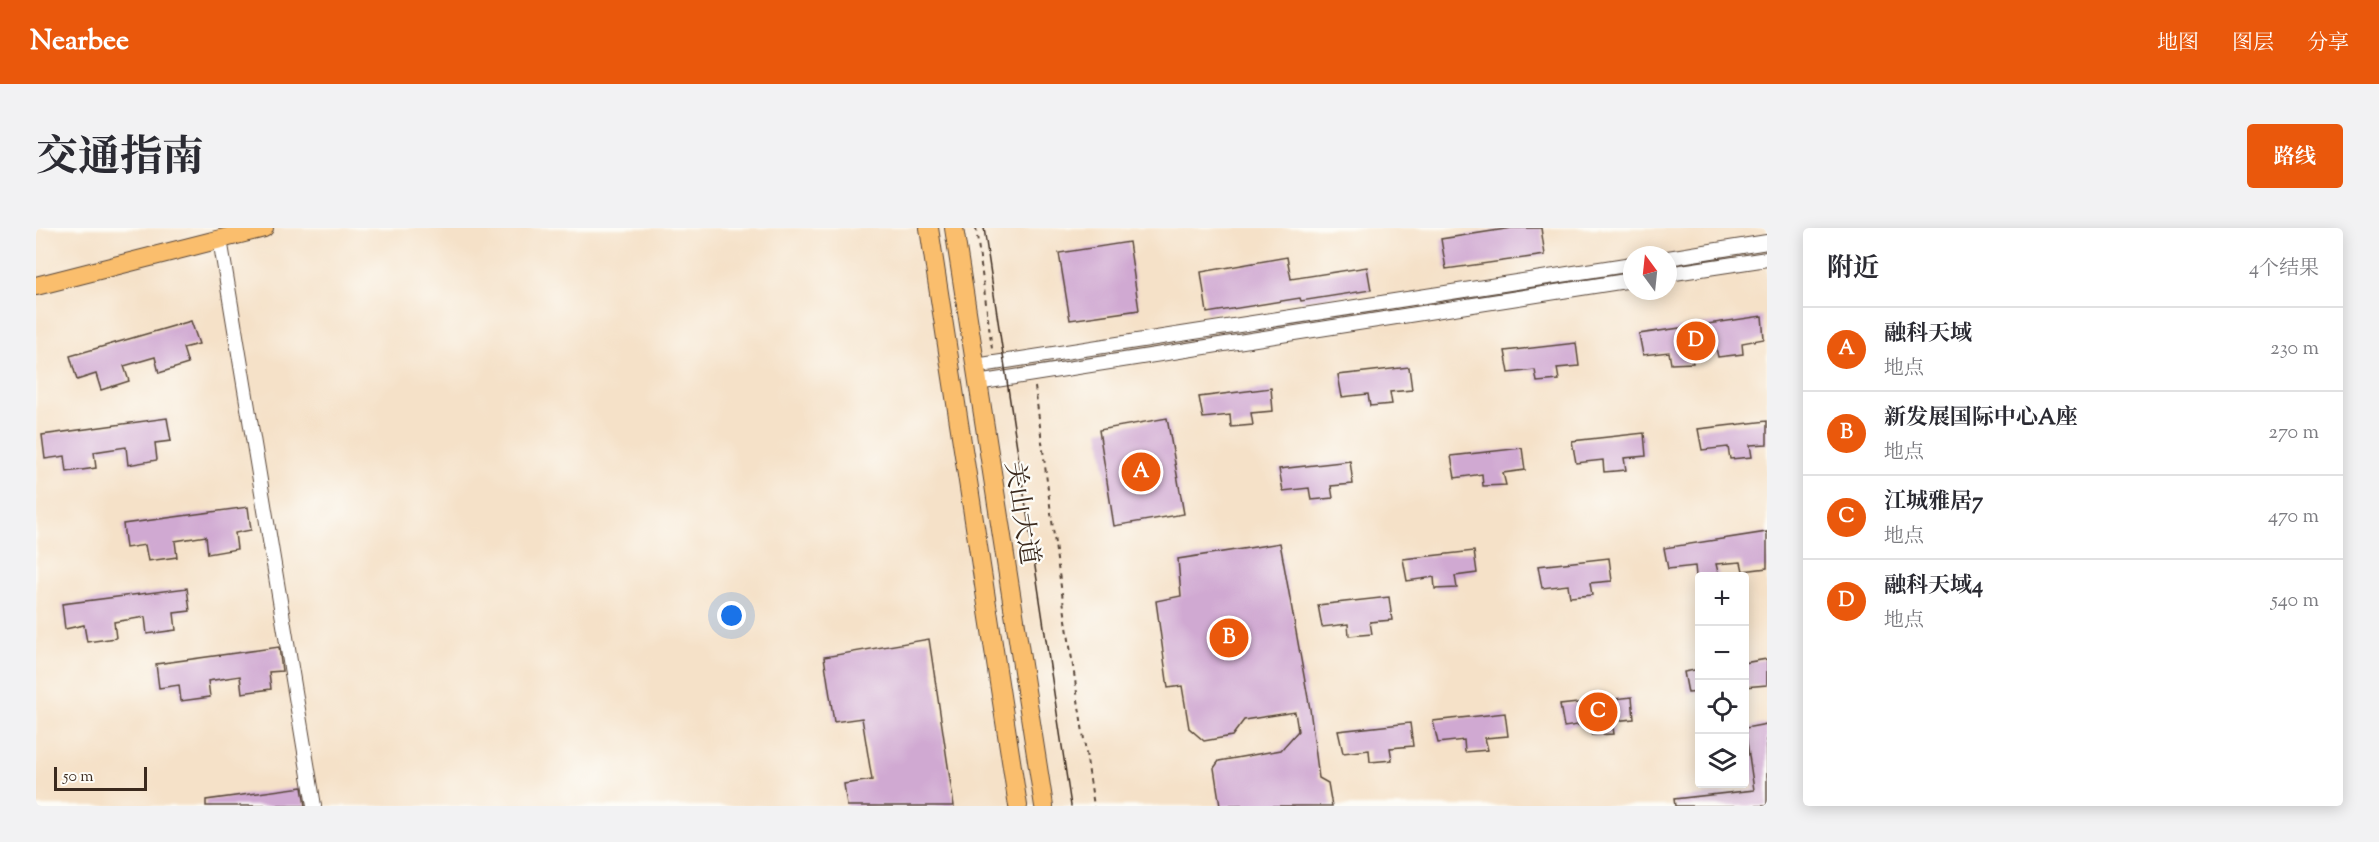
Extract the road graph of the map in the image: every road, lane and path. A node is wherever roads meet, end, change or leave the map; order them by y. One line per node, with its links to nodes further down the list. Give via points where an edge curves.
1 (264, 228): 5 (main road)
2 (929, 228): 17 (main road, 关山大道)
3 (954, 228): 14 (main road, 关山大道)
4 (976, 228): 13 (path)
5 (220, 239): 12 (main road); 16 (street)
6 (1767, 243): 7 (street)
7 (1677, 257)
8 (1767, 259): 10 (street)
9 (1623, 265): 13 (street)
10 (1677, 273)
11 (1623, 281): 14 (street)
12 (36, 286)
13 (994, 363): 14 (street)
14 (976, 374): 18 (main road, 关山大道)
15 (1035, 385): 19 (path)
16 (314, 806)
17 (1018, 806)
18 (1044, 806)
19 (1094, 806)

